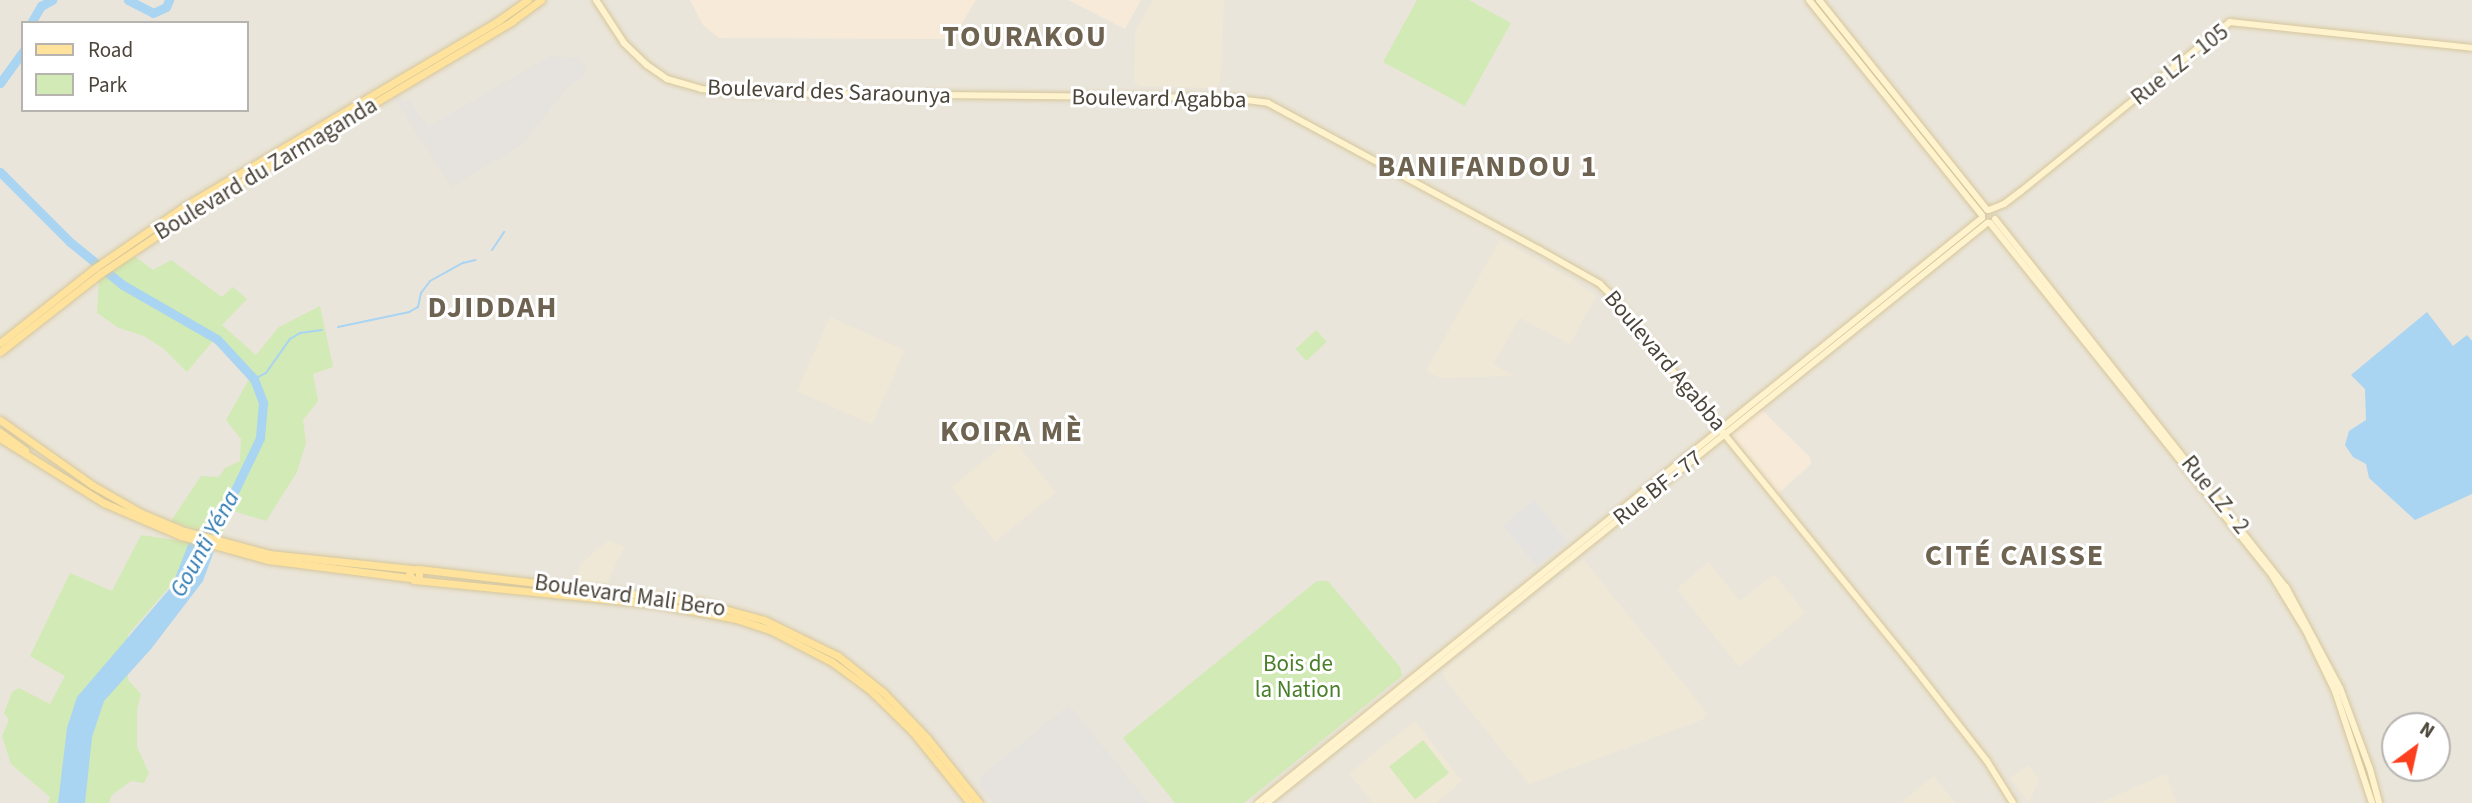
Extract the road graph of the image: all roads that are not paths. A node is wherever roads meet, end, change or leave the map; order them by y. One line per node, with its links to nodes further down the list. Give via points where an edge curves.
1 (528, 0): 8 (main road, Boulevard du Zarmaganda)
2 (541, 0): 8 (main road, Boulevard du Zarmaganda)
3 (596, 0): 7 (main road, Boulevard des Saraounya, via 624,43 647,65 667,79 701,89)
4 (1809, 0): 9 (main road)
5 (1819, 0): 9 (main road)
6 (2472, 48): 9 (main road, Rue LZ - 105, via 2230,22)
7 (1058, 97): 15 (main road, Boulevard Agabba, via 1229,97 1282,109 1600,284)
8 (222, 188): 10 (main road, Boulevard du Zarmaganda)
9 (1989, 217): 15 (main road, Rue BF - 77); 32 (main road, Rue LZ - 2, via 2270,572 2335,691); 33 (main road, Rue LZ - 2, via 2286,587 2340,688)
10 (98, 271): 11 (main road, Boulevard du Zarmaganda); 12 (main road, Boulevard du Zarmaganda)
11 (0, 343)
12 (0, 352)
13 (0, 421): 17 (main road); 18 (main road, Boulevard Mali Bero)
14 (0, 432): 17 (main road)
15 (1723, 432): 26 (main road, Rue BF - 77); 31 (main road, Boulevard Agabba, via 1966,733)
16 (0, 438): 19 (main road, Boulevard Mali Bero)
17 (40, 456): 18 (main road); 19 (main road)
18 (65, 469): 20 (main road, Boulevard Mali Bero)
19 (59, 476): 20 (main road, Boulevard Mali Bero, via 119,510)
20 (197, 539): 21 (main road, Boulevard Mali Bero)
21 (207, 542): 22 (main road, Boulevard Mali Bero, via 278,555); 23 (main road, Boulevard Mali Bero, via 289,564)
22 (414, 569): 23 (main road); 24 (main road, Boulevard Mali Bero)
23 (414, 578): 24 (main road, Boulevard Mali Bero)
24 (536, 587): 25 (main road, Boulevard Mali Bero)
25 (549, 588): 27 (main road, Boulevard Mali Bero, via 703,611 785,636 870,690 913,732); 28 (main road, Boulevard Mali Bero, via 699,602 792,632 838,656 883,692)
26 (1425, 671): 29 (main road); 30 (main road)
27 (970, 803)
28 (979, 803)
29 (1258, 803)
30 (1267, 803)
31 (2013, 803)
32 (2372, 803)
33 (2379, 803)

